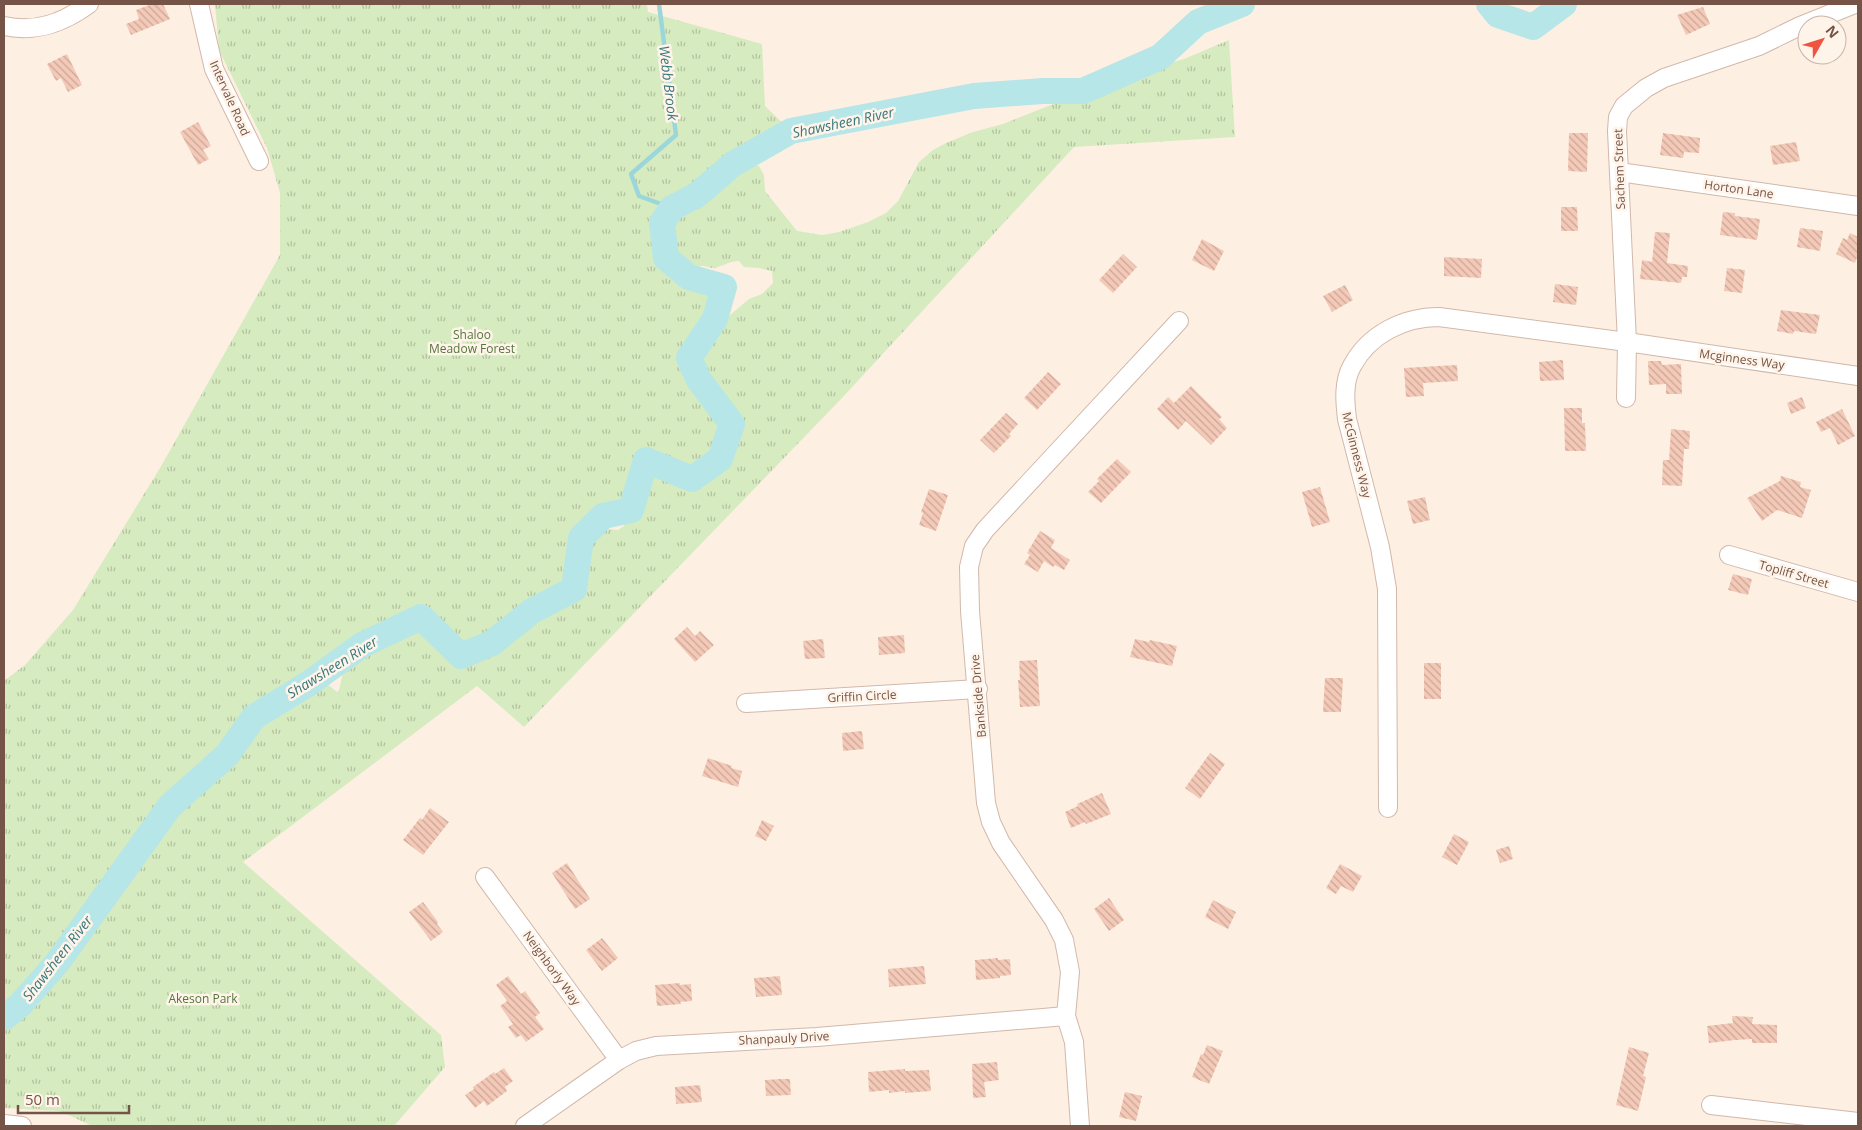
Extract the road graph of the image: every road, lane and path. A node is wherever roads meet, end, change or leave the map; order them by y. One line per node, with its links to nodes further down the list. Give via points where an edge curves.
1 (89, 4): 4 (street, via 50,25 32,29)
2 (199, 4): 5 (street, Intervale Road, via 214,69)
3 (1855, 4): 6 (street, Sachem Street, via 1759,46 1664,78 1646,88 1624,106 1618,117)
4 (4, 26)
5 (259, 161)
6 (1619, 172): 7 (street, Horton Lane); 9 (street, Sachem Street)
7 (1858, 206)
8 (1179, 321): 14 (street, Bankside Drive, via 992,522 974,546 969,567 970,611)
9 (1627, 342): 10 (street, Mcginness Way); 11 (street, Sachem Street); 16 (street, McGinness Way, via 1424,317 1386,331 1351,367 1345,400 1347,419 1380,547 1387,589)
10 (1858, 376)
11 (1626, 398)
12 (1730, 555): 13 (street, Topliff Street)
13 (1858, 592)
14 (978, 689): 15 (street, Griffin Circle); 18 (street, Bankside Drive, via 986,804 1001,843 1054,920 1064,940 1070,972)
15 (746, 703)
16 (1388, 808)
17 (484, 877): 19 (street, Neighborly Way)
18 (1066, 1016): 19 (street, Shanpauly Drive, via 827,1036 656,1046); 25 (street, Bankside Drive, via 1074,1042)
19 (619, 1060): 24 (street, Shanpauly Drive)
20 (1711, 1105): 21 (street)
21 (1858, 1122)
22 (4, 1124): 23 (street)
23 (22, 1126)
24 (525, 1126)
25 (1080, 1126)

